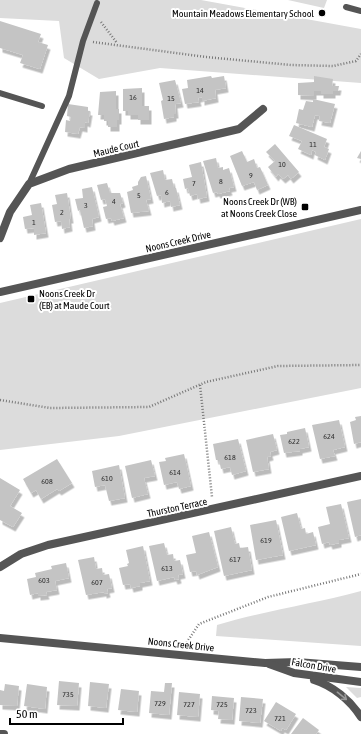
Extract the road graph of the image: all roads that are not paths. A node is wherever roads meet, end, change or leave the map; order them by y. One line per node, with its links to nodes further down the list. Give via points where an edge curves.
1 (97, 2): 7 (lane, via 68,96)
2 (346, 7): 3 (lane)
3 (361, 11)
4 (0, 93): 5 (lane)
5 (42, 106)
6 (262, 109): 7 (street, Maude Court, via 239,129 69,169)
7 (29, 184): 9 (street, via 10,212)
8 (361, 210): 10 (street, Noons Creek Drive)
9 (0, 238)
10 (0, 292)
11 (361, 476): 12 (street, Thurston Terrace, via 48,545 21,554)
12 (0, 567)
13 (0, 638): 14 (street, Noons Creek Drive)
14 (265, 663): 15 (street, Noons Creek Drive, via 297,662); 16 (street, Falcon Drive)
15 (361, 667)
16 (294, 673): 17 (street, Falcon Drive); 18 (street, one-way to 18, via 322,682 354,707)
17 (361, 682)
18 (361, 717)
19 (0, 734): 20 (street)
20 (4, 734)

